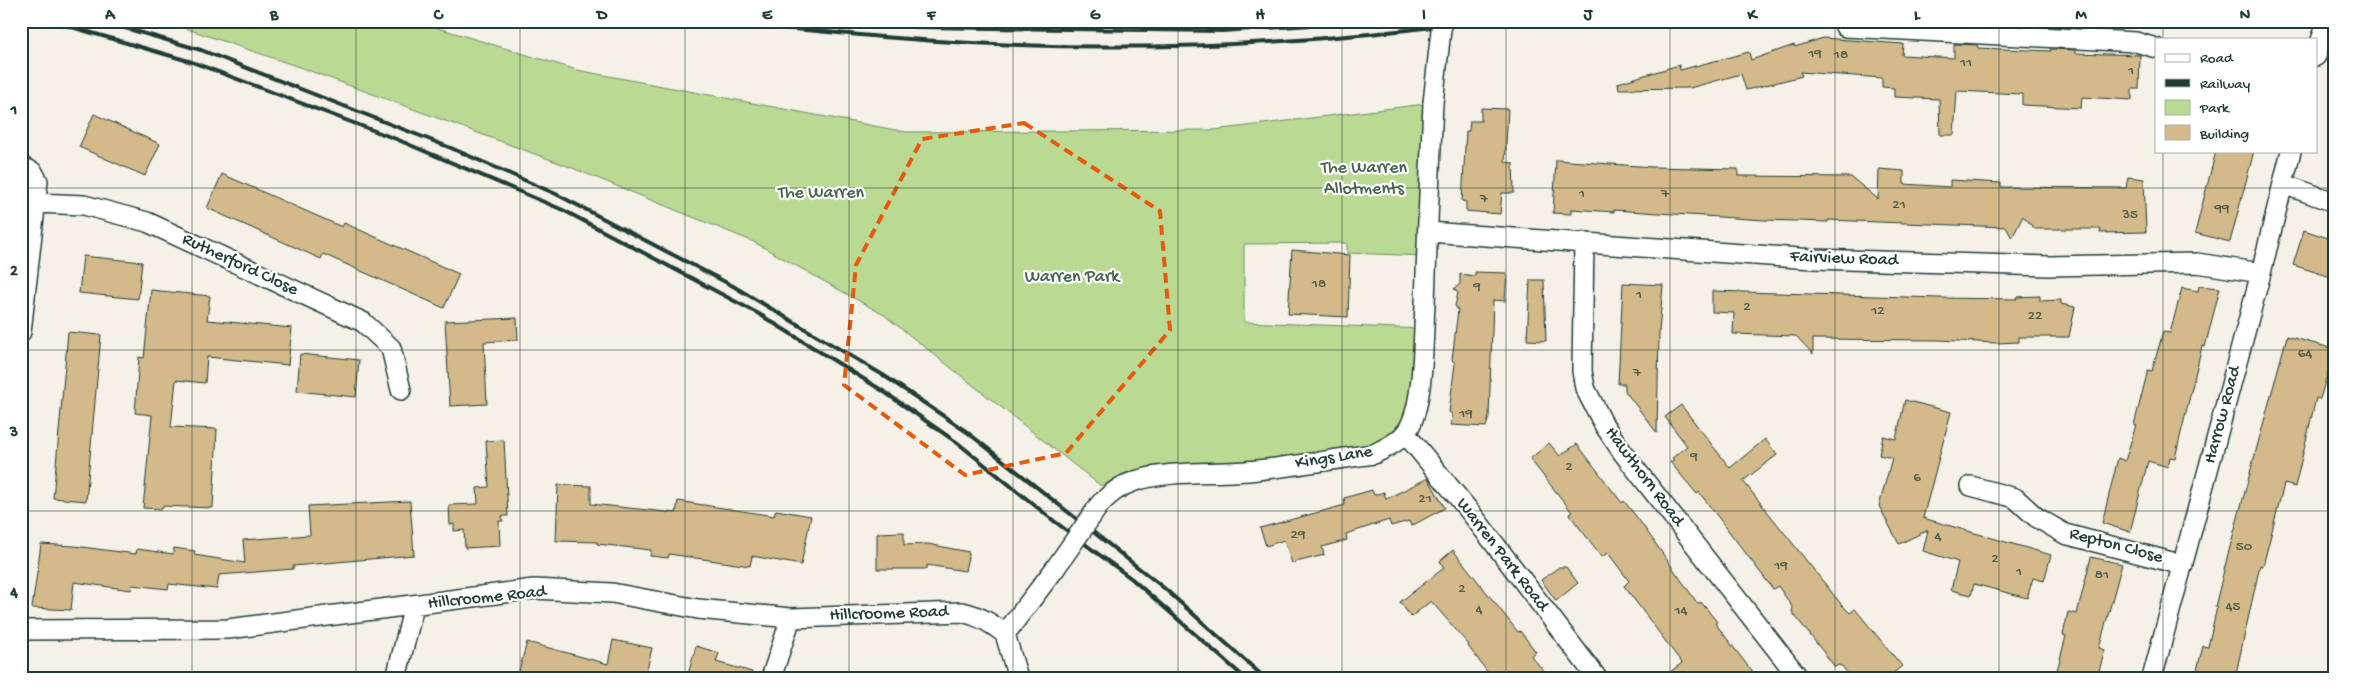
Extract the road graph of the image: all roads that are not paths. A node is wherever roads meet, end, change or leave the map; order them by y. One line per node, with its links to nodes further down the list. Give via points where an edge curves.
1 (1442, 21): 11 (street, Kings Lane, bridge, via 1433,103)
2 (2327, 21): 5 (street)
3 (1845, 27): 4 (street, via 2136,42)
4 (2155, 48)
5 (2318, 50)
6 (2291, 152): 8 (street, Harrow Road)
7 (22, 166): 9 (street, via 33,172 38,181)
8 (2283, 184): 10 (street); 13 (street, Harrow Road)
9 (35, 202): 14 (street); 15 (street, Rutherford Close, via 84,205 147,222 363,322 391,348)
10 (2334, 202)
11 (1428, 232): 12 (street, Fairview Road); 16 (street, Kings Lane, via 1423,358 1416,406)
12 (1584, 242): 13 (street, Fairview Road, via 1813,260 2049,266 2198,263); 27 (street, Hawthorn Road, via 1580,352 1585,388 1623,453)
13 (2261, 273): 18 (street, Harrow Road)
14 (21, 332)
15 (401, 390)
16 (1405, 433): 22 (street, Kings Lane, bridge, via 1391,446 1374,454 1256,470 1163,476 1137,480 1112,492); 26 (street, Warren Park Road, via 1472,514)
17 (1971, 486): 18 (street, Repton Close, via 2016,498 2036,517 2065,534)
18 (2183, 565): 28 (street, Harrow Road)
19 (414, 606): 20 (street, Hillcroome Road, via 534,589 612,593 698,609); 21 (street, Hillcroome Road, via 228,629); 23 (street)
20 (792, 618): 22 (street, Hillcroome Road, via 962,612 983,618); 24 (street)
21 (21, 630)
22 (1005, 634): 25 (street)
23 (396, 678)
24 (771, 678)
25 (1018, 678)
26 (1597, 678)
27 (1798, 678)
28 (2152, 678)

